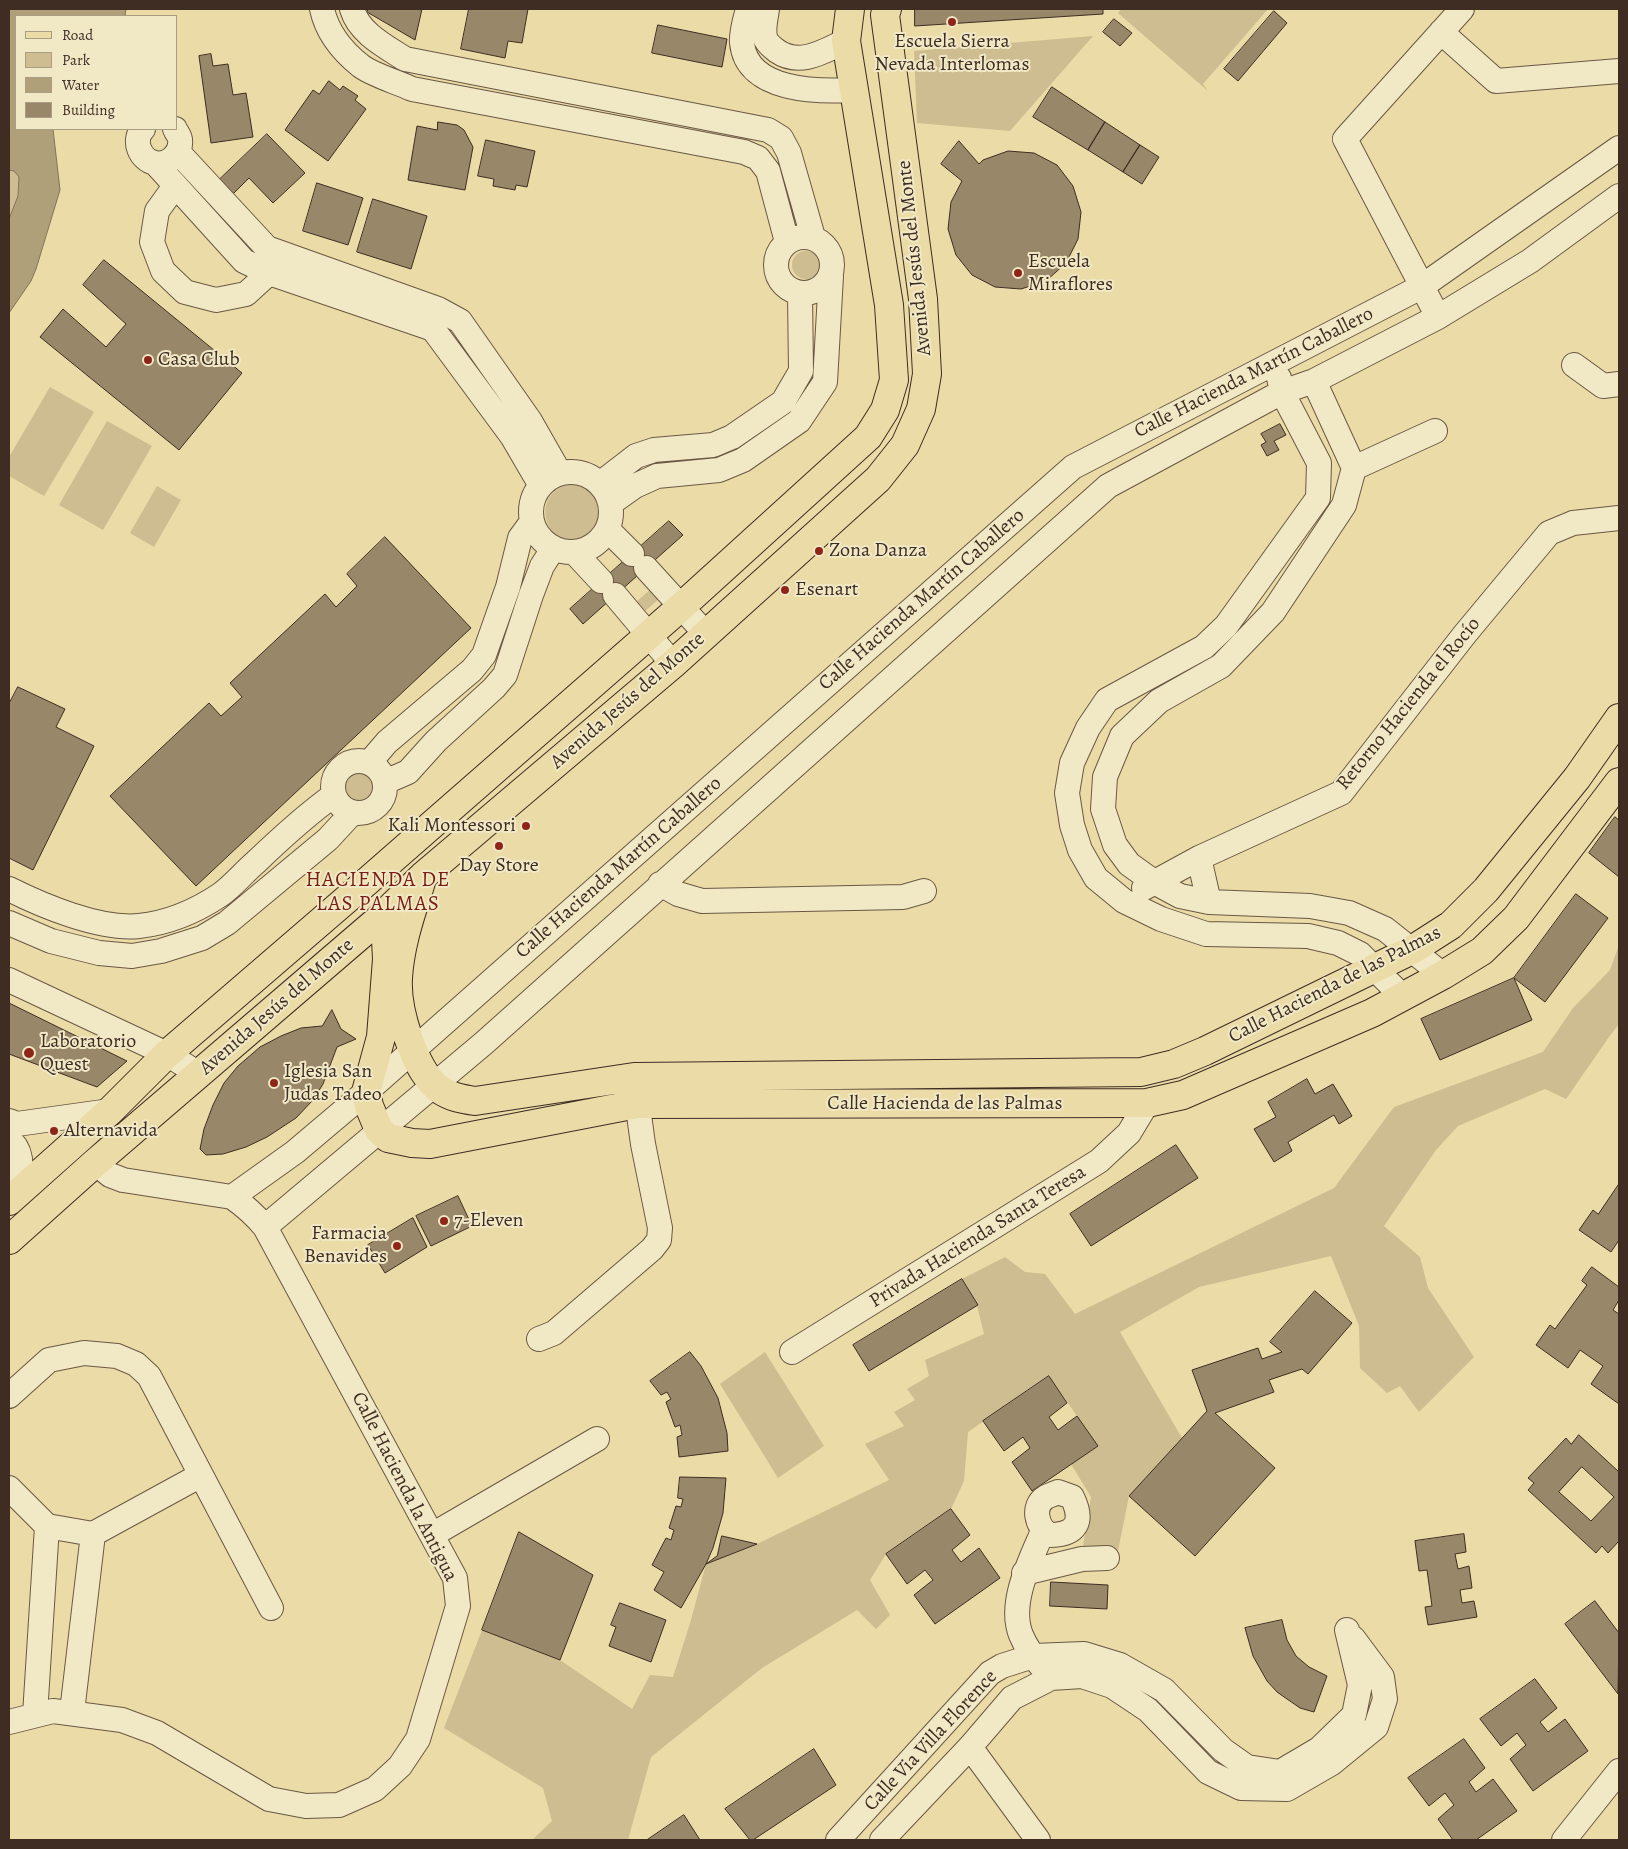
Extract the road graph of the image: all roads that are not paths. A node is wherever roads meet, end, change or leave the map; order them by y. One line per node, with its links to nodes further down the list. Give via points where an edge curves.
1 (322, 9): 20 (street, via 332,37 362,66 412,89 744,152 758,158 768,171)
2 (352, 9): 19 (street, via 355,20 378,42 405,59 768,130 780,138 789,153)
3 (748, 9): 11 (street, via 742,44 749,62 761,74 779,84 821,92)
4 (767, 9): 9 (street, via 766,39 780,54 804,58)
5 (850, 9): 9 (main road, Avenida Jesús del Monte)
6 (887, 9): 40 (main road, Avenida Jesús del Monte, via 885,15 923,299 927,374 921,409 905,445 878,479)
7 (1462, 9): 8 (street)
8 (1441, 32): 10 (street, via 1496,81); 23 (street, via 1345,139)
9 (846, 41): 11 (main road, Avenida Jesús del Monte)
10 (1619, 71)
11 (854, 90): 39 (main road, Avenida Jesús del Monte, via 890,305 894,380 885,410 868,437)
12 (142, 130): 16 (street, via 138,146 144,158)
13 (176, 130): 15 (street, via 180,139)
14 (1619, 148): 23 (street, Calle Hacienda Martín Caballero)
15 (178, 152): 16 (street, via 169,162); 33 (street, via 267,248 438,309 460,321 530,421)
16 (156, 164): 17 (street)
17 (175, 186): 21 (street, via 244,261); 21 (street, via 157,212 152,242 162,271 186,292 216,300 246,294)
18 (1619, 196): 25 (street, Calle Hacienda Martín Caballero, via 1530,261)
19 (813, 237): 20 (street, via 804,236); 22 (street, via 830,253 833,261)
20 (787, 242): 24 (street, via 777,255 776,272 785,286)
21 (269, 273): 33 (street, via 434,329 512,436)
22 (831, 276): 24 (street, via 824,286); 34 (street, via 825,382 799,422 743,460 719,470 657,476 635,486)
23 (1421, 287): 25 (street); 26 (street, Calle Hacienda Martín Caballero)
24 (800, 294): 34 (street, via 801,371 783,402 732,437 713,445 654,450 636,456)
25 (1438, 317): 28 (street, Calle Hacienda Martín Caballero)
26 (1345, 326): 30 (street, via 1278,372); 67 (street, Calle Hacienda Martín Caballero, via 1073,468)
27 (1574, 365): 29 (street, via 1603,386)
28 (1314, 381): 30 (street, Calle Hacienda Martín Caballero); 32 (street)
29 (1619, 384)
30 (1282, 392): 52 (street, Calle Hacienda Martín Caballero, via 1108,486); 55 (street, via 1319,463 1318,498 1226,626 1204,647 1107,700 1088,728 1072,763 1067,793 1080,850 1096,878)
31 (1435, 431): 32 (street)
32 (1354, 468): 51 (street, via 1344,504 1273,612 1222,666 1159,701 1122,736 1105,777 1103,809 1115,845 1129,864)
33 (549, 478): 34 (street, via 581,472); 36 (street, via 530,502)
34 (606, 493): 37 (street, via 612,516)
35 (1619, 518): 49 (street, Retorno Hacienda el Rocío, via 1573,522 1548,532 1341,793)
36 (531, 523): 38 (street, via 540,538); 44 (street, via 520,538 508,587 484,655 472,670 387,742)
37 (608, 530): 38 (street, via 594,546); 39 (street)
38 (564, 550): 41 (street, via 608,588); 45 (street, via 542,566 505,675 436,740 408,772)
39 (682, 606): 40 (street); 41 (main road, Avenida Jesús del Monte)
40 (706, 634): 42 (main road, Avenida Jesús del Monte)
41 (647, 635): 42 (street); 68 (main road, Avenida Jesús del Monte)
42 (673, 664): 50 (main road, Avenida Jesús del Monte)
43 (1619, 718): 62 (main road, Calle Hacienda de las Palmas, via 1577,778 1486,890 1451,925)
44 (369, 763): 45 (street, via 382,774); 47 (street, via 357,761 344,765 336,775)
45 (385, 782): 48 (street, via 381,803 363,814)
46 (1619, 782): 64 (main road, Calle Hacienda de las Palmas, via 1516,918 1482,951)
47 (334, 795): 48 (street, via 340,805); 53 (street, via 307,815 221,894 162,922 137,926 84,919)
48 (352, 813): 60 (street, via 328,839 227,923 202,938 132,956 99,953 51,941)
49 (1199, 858): 51 (street, Retorno Hacienda el Rocío); 56 (street)
50 (423, 876): 59 (main road, Avenida Jesús del Monte); 67 (main road, Calle Hacienda de las Palmas, via 406,928 398,979 398,1001)
51 (1154, 882): 55 (street, Retorno Hacienda el Rocío); 56 (street, via 1180,896)
52 (660, 884): 54 (street, via 678,894 702,901 903,897); 72 (street, Calle Hacienda Martín Caballero)
53 (9, 888)
54 (924, 892)
55 (1124, 901): 61 (street, via 1161,919 1206,934)
56 (1209, 902): 57 (street)
57 (1283, 905): 58 (street); 61 (street)
58 (1310, 906): 61 (street); 62 (street, via 1349,913 1385,929)
59 (378, 920): 70 (main road, Avenida Jesús del Monte); 73 (main road, via 386,940 387,959 381,1037)
60 (9, 923)
61 (1296, 935): 63 (street, via 1338,943 1360,954)
62 (1412, 950): 63 (main road, Calle Hacienda de las Palmas); 64 (street)
63 (1376, 968): 66 (street); 69 (main road, Calle Hacienda de las Palmas, via 1205,1051 1174,1064 1142,1072)
64 (1443, 975): 66 (main road, Calle Hacienda de las Palmas)
65 (9, 980): 68 (street)
66 (1403, 997): 74 (main road, Calle Hacienda de las Palmas, via 1214,1082)
67 (412, 1050): 72 (main road, Calle Hacienda de las Palmas); 73 (street, Calle Hacienda Martín Caballero)
68 (167, 1054): 70 (street); 77 (main road, Avenida Jesús del Monte)
69 (947, 1073): 71 (main road, Calle Hacienda de las Palmas); 76 (main road)
70 (199, 1074): 82 (main road, Avenida Jesús del Monte)
71 (634, 1078): 72 (main road, Calle Hacienda de las Palmas, via 475,1101 457,1098); 75 (street)
72 (434, 1085): 79 (street, Calle Hacienda Martín Caballero)
73 (366, 1092): 79 (main road); 81 (street, Calle Hacienda Martín Caballero)
74 (1147, 1103): 76 (main road, Calle Hacienda de las Palmas); 89 (street, Privada Hacienda Santa Teresa, via 1129,1133 1098,1161)
75 (637, 1104): 76 (main road, Calle Hacienda de las Palmas); 79 (main road, Calle Hacienda de las Palmas, via 430,1144 388,1138); 88 (street, via 660,1228 659,1240 652,1250 554,1333)
76 (946, 1104)
77 (110, 1111): 78 (street, via 17,1124); 84 (main road, Avenida Jesús del Monte)
78 (9, 1121)
79 (379, 1130): 83 (street, Calle Hacienda Martín Caballero)
80 (9, 1140): 84 (street, via 20,1156)
81 (295, 1152): 83 (street, via 302,1170); 85 (street, Calle Hacienda Martín Caballero)
82 (95, 1163): 85 (street, via 122,1180); 87 (main road, Avenida Jesús del Monte)
83 (319, 1180): 86 (street, Calle Hacienda Martín Caballero)
84 (14, 1196)
85 (232, 1197): 86 (street, Calle Hacienda la Antigua, via 245,1205)
86 (265, 1227): 97 (street, Calle Hacienda la Antigua)
87 (9, 1240)
88 (539, 1339)
89 (792, 1352)
90 (9, 1396): 92 (street, via 50,1360 84,1354 117,1356 136,1364 149,1376)
91 (596, 1439): 97 (street)
92 (201, 1475): 96 (street); 100 (street)
93 (9, 1488): 94 (street)
94 (48, 1526): 96 (street); 104 (street)
95 (1043, 1530): 99 (street)
96 (93, 1534): 103 (street)
97 (432, 1536): 103 (street, Calle Hacienda la Antigua, via 455,1578 458,1606 418,1739 400,1766 375,1789 339,1805 306,1806 269,1799 157,1733 122,1720)
98 (1107, 1558): 99 (street, via 1082,1559)
99 (1024, 1573): 101 (street, via 1017,1611 1020,1634)
100 (271, 1608)
101 (1033, 1656): 102 (street); 102 (street, Calle Via Villa Florence, via 1084,1654 1120,1666 1164,1690 1239,1762 1247,1767 1280,1772 1319,1748 1354,1715 1360,1685 1347,1630 1382,1677 1385,1699 1376,1727 1332,1763 1287,1789 1241,1788 1208,1772 1148,1710 1112,1686 1082,1676); 108 (street, Calle Via Villa Florence, via 990,1673)
102 (1051, 1678): 106 (street, Calle Via Villa Florence, via 1012,1698)
103 (72, 1712): 104 (street, Calle Hacienda la Antigua, via 53,1711)
104 (35, 1715): 105 (street, Calle Hacienda la Antigua)
105 (9, 1722)
106 (970, 1747): 109 (street, Calle Via Villa Florence); 110 (street)
107 (1619, 1770): 111 (street)
108 (838, 1840)
109 (882, 1840)
110 (1038, 1840)
111 (1564, 1840)

